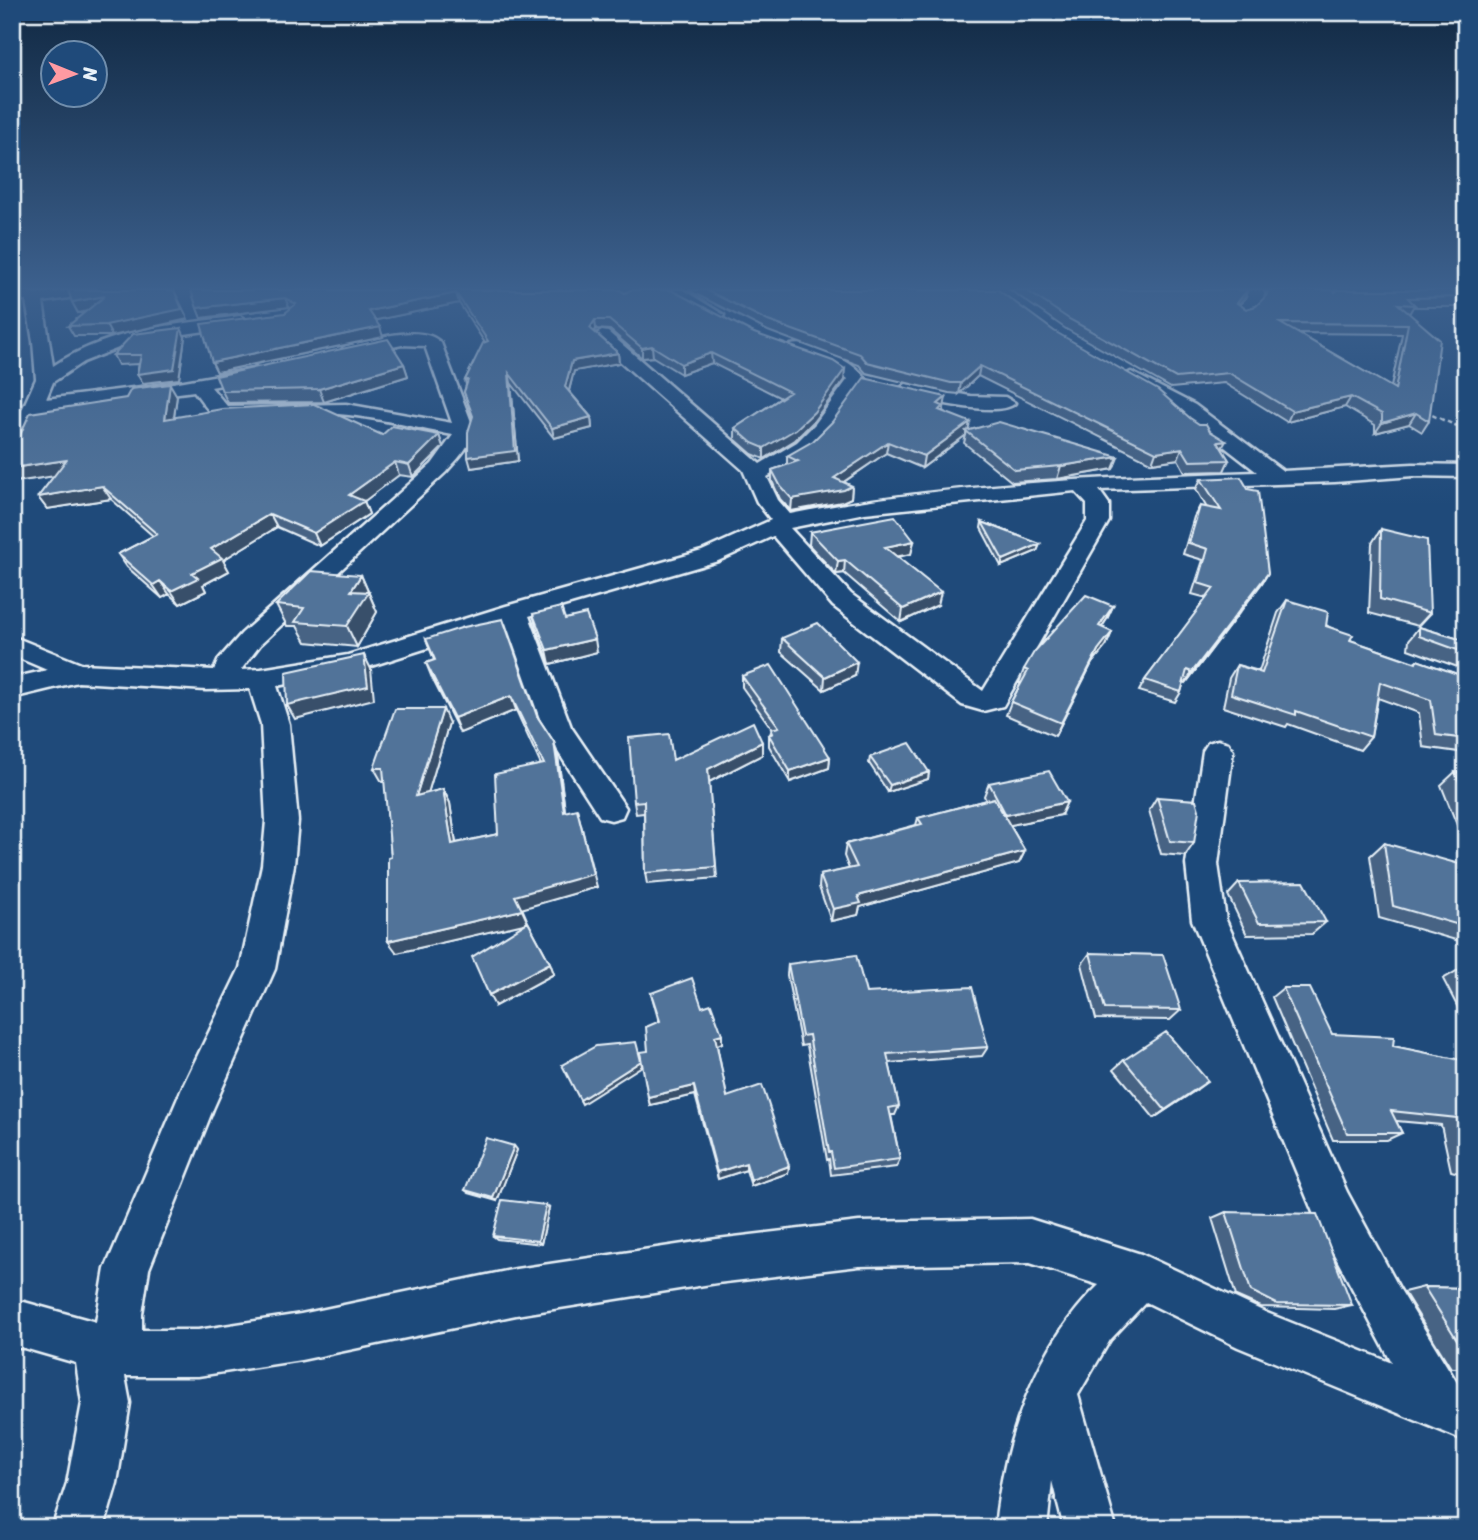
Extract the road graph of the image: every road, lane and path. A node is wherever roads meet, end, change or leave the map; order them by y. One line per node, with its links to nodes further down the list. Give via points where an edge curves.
1 (44, 362): 8 (street)
2 (71, 362): 8 (street)
3 (439, 362): 15 (street)
4 (631, 362): 18 (street, via 752,467)
5 (831, 362): 9 (street)
6 (282, 368): 10 (street)
7 (1118, 369): 19 (street, via 1188,409)
8 (45, 379): 12 (street)
9 (870, 382): 11 (street, via 970,402); 18 (street, via 804,446)
10 (199, 385): 12 (street); 15 (street, via 221,411 331,408)
11 (1006, 403)
12 (33, 406): 16 (street)
13 (1420, 409): 14 (path)
14 (1466, 430)
15 (463, 431): 25 (street, via 439,468 243,648 228,666)
16 (12, 456)
17 (1466, 471): 19 (street)
18 (755, 476): 21 (street)
19 (1278, 478): 20 (street)
20 (1079, 484): 21 (street, via 865,506); 21 (street, via 1097,499 1101,509 1098,522 993,699 983,701 972,698 842,600)
21 (780, 524): 22 (street, via 710,556)
22 (515, 612): 26 (street, via 349,664); 29 (street, via 558,730)
23 (12, 645): 24 (street)
24 (78, 673): 25 (street); 27 (street)
25 (227, 679): 26 (street)
26 (261, 679): 32 (street, via 275,724 282,821 257,970 197,1100 128,1269)
27 (12, 688)
28 (1219, 751): 34 (street, via 1202,864 1209,920 1332,1207 1383,1304)
29 (611, 808)
30 (1141, 1276): 32 (street, via 1030,1241 859,1244 516,1292 301,1337 198,1353); 33 (street, via 1088,1331); 34 (street, via 1254,1331)
31 (12, 1325): 32 (street)
32 (108, 1349): 35 (street, via 106,1403 92,1483)
33 (1053, 1393): 36 (street, via 1029,1469); 37 (street)
34 (1455, 1412)
35 (78, 1528)
36 (1021, 1528)
37 (1090, 1528)

